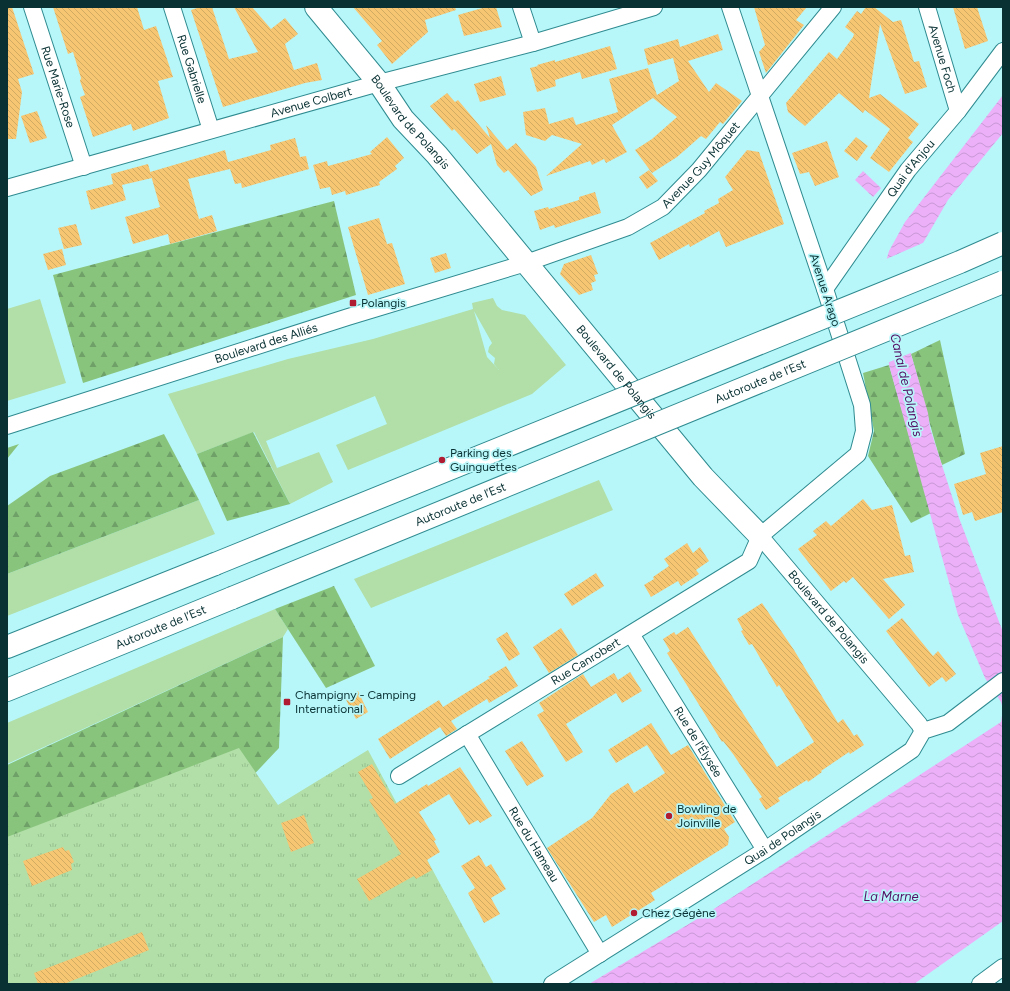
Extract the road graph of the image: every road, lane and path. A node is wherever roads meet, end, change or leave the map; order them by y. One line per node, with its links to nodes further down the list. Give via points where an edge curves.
1 (32, 7): 15 (street, Rue Marie-Rose)
2 (172, 7): 14 (street, Rue Gabrielle)
3 (316, 7): 11 (main road, Boulevard de Polangis)
4 (521, 7): 9 (street)
5 (654, 7): 9 (street, Avenue Colbert)
6 (730, 7): 12 (street, Avenue Arago)
7 (833, 7): 12 (street, Avenue Guy Môquet)
8 (927, 7): 13 (street, Avenue Foch)
9 (533, 43): 11 (street, Avenue Colbert)
10 (1003, 51): 13 (street, Quai d'Anjou)
11 (379, 83): 14 (street, Avenue Colbert); 18 (main road, Boulevard de Polangis, via 403,119 437,155)
12 (760, 97): 18 (street, Avenue Guy Môquet, via 699,170 663,207 628,227); 20 (street, Avenue Arago)
13 (958, 111): 20 (street, Quai d'Anjou, via 908,170)
14 (211, 130): 15 (street, Avenue Colbert)
15 (84, 167): 16 (street, Avenue Colbert)
16 (7, 188)
17 (1003, 243): 24 (main road, bridge)
18 (526, 263): 21 (street, Boulevard des Alliés); 22 (main road, Boulevard de Polangis, via 703,477)
19 (1003, 282): 26 (main road, Autoroute de l’Est, bridge)
20 (825, 290): 22 (street, Avenue Arago, via 862,405 864,430 858,454)
21 (7, 426)
22 (760, 536): 23 (street, Rue Canrobert, via 749,561); 27 (street, Boulevard de Polangis)
23 (631, 634): 28 (street, Rue Canrobert); 30 (street, Rue de l'Élysée)
24 (7, 647)
25 (1003, 681): 27 (street, via 948,723)
26 (7, 690)
27 (923, 731): 30 (street, Quai de Polangis, via 912,750)
28 (467, 734): 29 (street, Rue Canrobert); 31 (street, Rue du Hameau)
29 (399, 776)
30 (765, 850): 31 (street, Quai de Polangis)
31 (600, 954): 33 (street, Quai de Polangis)
32 (1003, 967): 34 (street)
33 (552, 984)
34 (980, 984)

